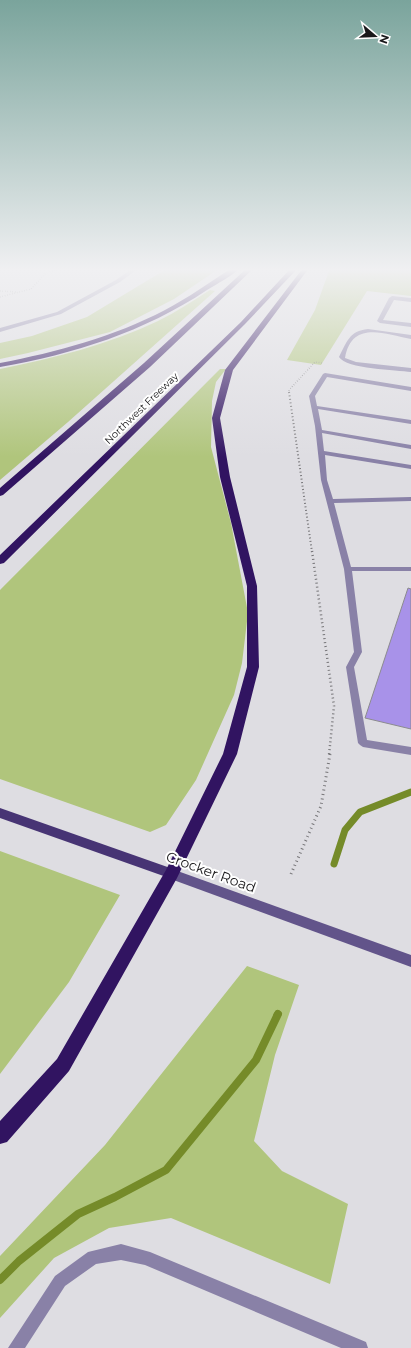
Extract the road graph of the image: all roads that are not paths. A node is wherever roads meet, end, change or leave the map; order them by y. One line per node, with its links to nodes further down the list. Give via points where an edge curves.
1 (124, 331): 6 (highway, via 105,339)
2 (184, 331): 15 (highway)
3 (235, 331): 18 (highway, Northwest Freeway)
4 (259, 331): 23 (highway, via 229,370 216,418 225,477 252,586 253,667 230,754)
5 (411, 337): 7 (lane, via 360,331 354,335 342,357 355,364)
6 (0, 365)
7 (411, 370)
8 (411, 389): 9 (lane, via 325,375 312,396)
9 (314, 407): 10 (lane); 11 (lane)
10 (411, 422)
11 (319, 431): 12 (lane); 13 (lane)
12 (411, 447)
13 (321, 452): 14 (lane); 17 (lane, via 324,480)
14 (411, 467)
15 (0, 493)
16 (411, 499): 17 (lane)
17 (330, 501): 20 (lane)
18 (0, 561)
19 (411, 569): 20 (lane)
20 (348, 570): 21 (lane, via 358,652 350,667 363,743)
21 (411, 752)
22 (0, 813): 23 (main road, Crocker Road)
23 (172, 874): 24 (main road, Crocker Road); 25 (highway, via 63,1065)
24 (411, 961)
25 (0, 1135)
26 (16, 1348): 27 (lane, via 60,1281 93,1257 121,1252 145,1257)
27 (360, 1348)

